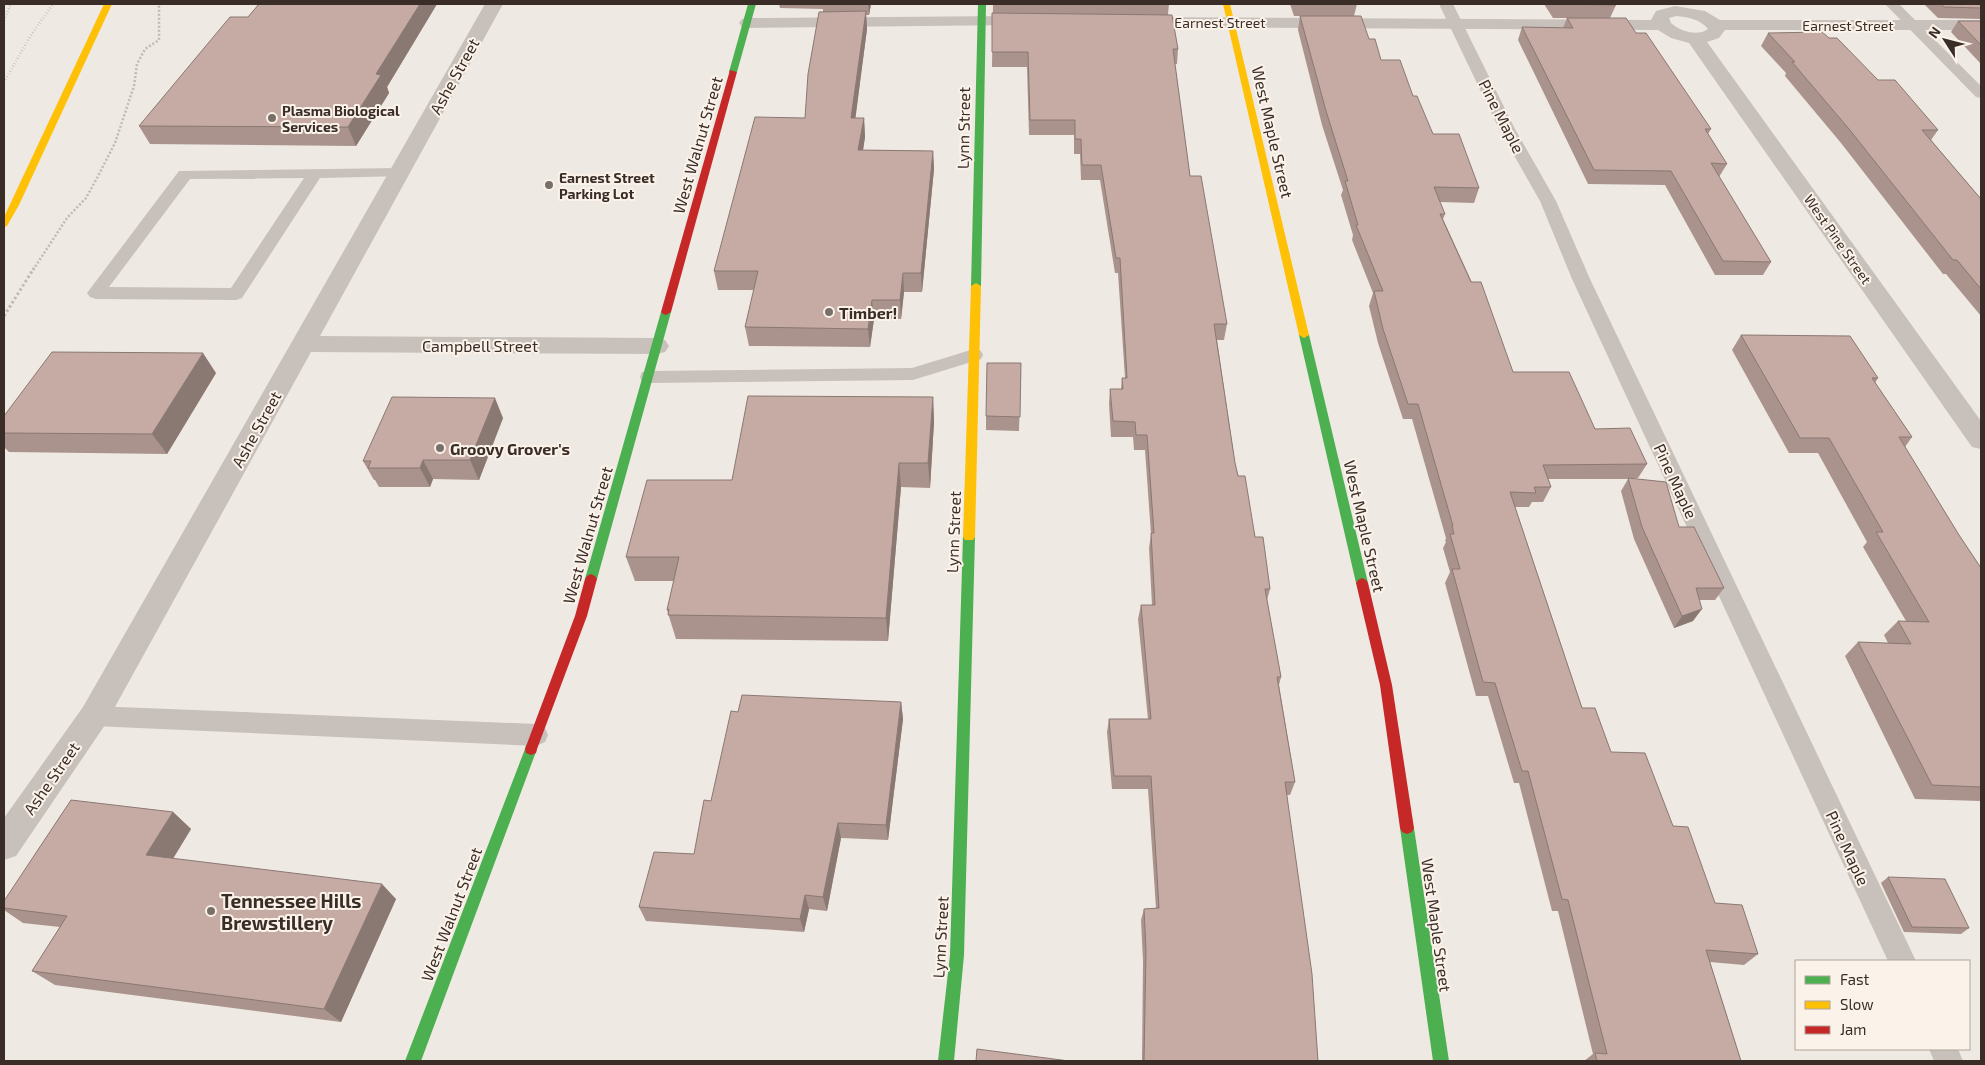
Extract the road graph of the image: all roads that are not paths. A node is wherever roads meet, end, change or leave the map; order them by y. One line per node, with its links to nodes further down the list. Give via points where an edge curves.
1 (108, 4): 22 (street)
2 (494, 4): 20 (street, Ashe Street)
3 (752, 4): 11 (street, West Walnut Street)
4 (1226, 4): 12 (street, West Maple Street)
5 (1446, 4): 13 (lane, Pine Maple)
6 (1892, 4): 16 (lane)
7 (1677, 8): 14 (street, via 1662,16); 15 (street, via 1703,16)
8 (981, 12): 9 (street); 11 (street); 25 (street, Lynn Street)
9 (1029, 21)
10 (1115, 22): 12 (street, Earnest Street)
11 (748, 23): 24 (street, West Walnut Street)
12 (1231, 23): 13 (street, Earnest Street); 34 (street, West Maple Street, via 1386,685)
13 (1455, 24): 14 (street, Earnest Street); 31 (lane, Pine Maple, via 1507,129 1548,201 1585,288)
14 (1662, 24): 18 (street, via 1677,34)
15 (1715, 25): 16 (street, Earnest Street); 18 (street, via 1717,29 1711,36)
16 (1913, 25): 17 (street, Earnest Street); 19 (lane)
17 (1981, 25)
18 (1695, 38): 27 (street, West Pine Street)
19 (1981, 94)
20 (399, 173): 21 (lane); 23 (street, Ashe Street)
21 (315, 174): 21 (lane, via 185,174 96,293 236,294)
22 (4, 224)
23 (304, 344): 24 (street, Campbell Street); 28 (street, Ashe Street)
24 (657, 346): 26 (street, West Walnut Street)
25 (974, 355): 26 (lane, via 913,374); 33 (street, Lynn Street, via 957,955)
26 (649, 378): 29 (street, West Walnut Street, via 581,616)
27 (1981, 440)
28 (94, 716): 29 (lane); 30 (street, Ashe Street)
29 (536, 735): 32 (street, West Walnut Street)
30 (4, 845)
31 (1902, 960)
32 (413, 1061)
33 (946, 1061)
34 (1440, 1061)

